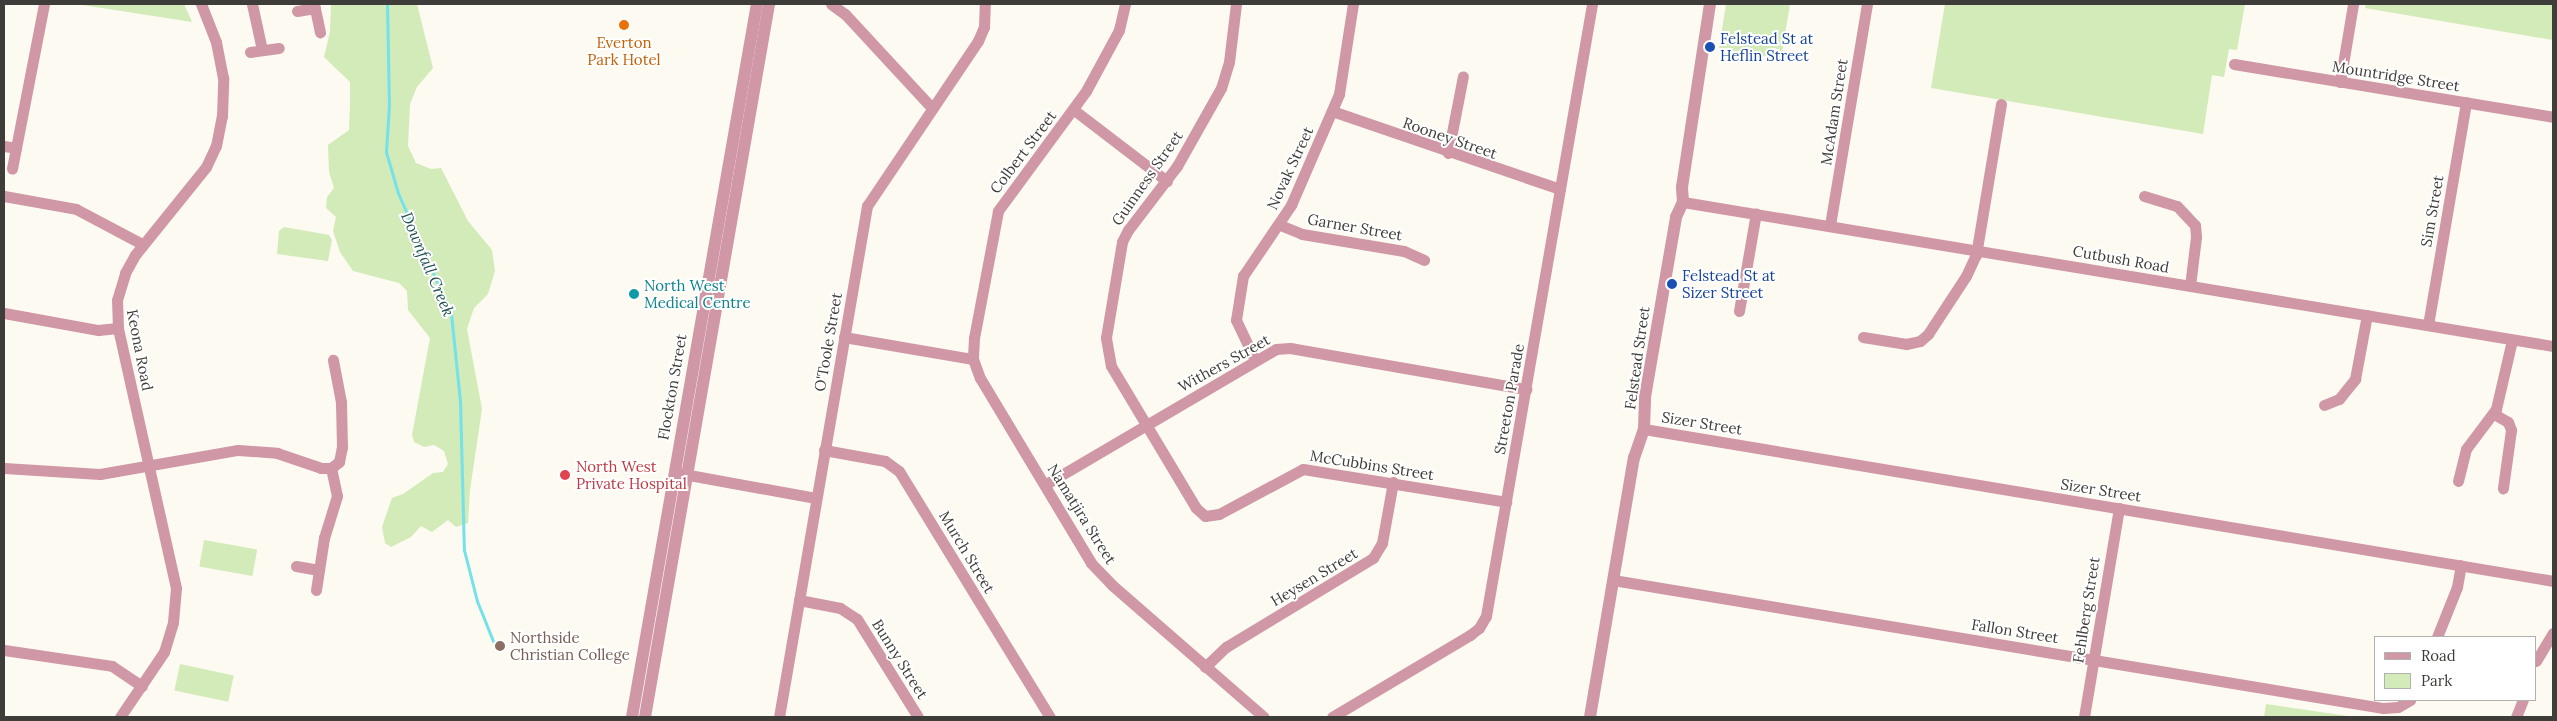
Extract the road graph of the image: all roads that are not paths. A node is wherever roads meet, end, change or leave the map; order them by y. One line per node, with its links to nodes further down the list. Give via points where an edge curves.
1 (44, 4): 31 (street)
2 (200, 4): 42 (street, Keona Road, via 216,42 222,72 223,104 219,134 206,167)
3 (252, 4): 19 (street)
4 (757, 4): 67 (street, Flockton Street)
5 (769, 4): 68 (street, Flockton Street)
6 (831, 4): 26 (street, via 845,14)
7 (985, 4): 26 (street, O'Toole Street, via 984,27 978,41)
8 (1126, 4): 27 (street, Colbert Street, via 1120,30)
9 (1236, 4): 34 (street, Guinness Street, via 1224,81)
10 (1353, 4): 28 (street, Novak Street, via 1342,84)
11 (1592, 4): 35 (street, Streeton Parade)
12 (1710, 4): 38 (street, Felstead Street, via 1682,183)
13 (1867, 4): 41 (street, McAdam Street)
14 (2353, 4): 23 (street)
15 (315, 6): 16 (street); 17 (street)
16 (297, 11)
17 (320, 32)
18 (279, 48): 19 (street)
19 (262, 50): 20 (street)
20 (250, 52)
21 (2234, 64): 23 (street, Mountridge Street)
22 (1463, 76): 32 (street)
23 (2340, 82): 24 (street, Mountridge Street)
24 (2466, 102): 29 (street, Mountridge Street); 49 (street, Sim Street)
25 (2001, 104): 43 (street)
26 (932, 108): 51 (street, O'Toole Street, via 867,206)
27 (1074, 110): 34 (street); 55 (street, Colbert Street, via 998,211 974,338)
28 (1332, 111): 32 (street, Rooney Street); 40 (street, Novak Street)
29 (2553, 117)
30 (4, 146): 31 (street)
31 (16, 148): 33 (street)
32 (1448, 153): 35 (street, Rooney Street)
33 (12, 169)
34 (1167, 181): 61 (street, Guinness Street, via 1125,237 1106,338 1111,366)
35 (1560, 189): 58 (street, Streeton Parade)
36 (4, 196): 42 (street, via 76,209)
37 (2144, 196): 45 (street, via 2177,206 2195,225)
38 (1683, 202): 39 (street, Cutbush Road); 62 (street, Felstead Street, via 1675,223 1647,388)
39 (1756, 213): 41 (street, Cutbush Road); 46 (street)
40 (1280, 225): 44 (street, Garner Street, via 1302,234 1404,251); 57 (street, Novak Street, via 1248,265 1241,281 1236,320)
41 (1830, 225): 43 (street, Cutbush Road)
42 (142, 244): 50 (street, Keona Road, via 121,281 116,309)
43 (1977, 249): 45 (street, Cutbush Road); 52 (street, via 1966,276 1924,338 1906,344)
44 (1424, 260)
45 (2190, 286): 48 (street, Cutbush Road)
46 (1739, 311)
47 (4, 313): 50 (street, via 98,330)
48 (2367, 315): 49 (street, Cutbush Road); 59 (street, via 2355,380 2339,399)
49 (2428, 325): 53 (street, Cutbush Road)
50 (118, 328): 64 (street, Keona Road)
51 (844, 337): 55 (street); 63 (street, O'Toole Street)
52 (1863, 337)
53 (2512, 340): 54 (street, Cutbush Road); 60 (street)
54 (2553, 346)
55 (974, 359): 71 (street, Namatjira Street, via 980,378)
56 (333, 360): 66 (street, via 341,402 342,447 339,462)
57 (1255, 360): 58 (street, Withers Street, via 1276,349 1290,348); 61 (street, Withers Street)
58 (1526, 389): 74 (street, Streeton Parade)
59 (2324, 404)
60 (2494, 414): 69 (street, via 2466,448); 72 (street, via 2508,422 2511,430)
61 (1146, 424): 70 (street, McCubbins Street, via 1196,508 1205,516 1219,514 1303,469); 71 (street, Withers Street)
62 (1644, 429): 75 (street, Sizer Street); 79 (street, Felstead Street, via 1634,458)
63 (824, 450): 73 (street, O'Toole Street); 97 (street, Murch Street, via 885,461 899,471)
64 (150, 466): 65 (street, via 90,474); 66 (street, via 238,450 277,453 320,468); 89 (street, Keona Road, via 175,578 176,598 167,643)
65 (4, 468)
66 (331, 468): 78 (street, via 336,496)
67 (674, 472): 68 (street); 93 (street, Flockton Street)
68 (687, 475): 73 (street); 94 (street, Flockton Street)
69 (2458, 481)
70 (1393, 482): 74 (street, McCubbins Street); 88 (street, Heysen Street, via 1382,543 1373,558 1226,647)
71 (1046, 484): 88 (street, Namatjira Street, via 1084,552 1102,575)
72 (2503, 488)
73 (816, 498): 82 (street, O'Toole Street)
74 (1506, 502): 99 (street, Streeton Parade, via 1486,616 1479,628)
75 (2119, 508): 76 (street, Sizer Street); 87 (street, Fehlberg Street)
76 (2462, 565): 80 (street, Sizer Street); 84 (street)
77 (296, 566): 78 (street)
78 (319, 570): 81 (street)
79 (1613, 580): 87 (street, Fallon Street); 100 (street, Felstead Street)
80 (2553, 581)
81 (316, 590)
82 (799, 600): 95 (street, O'Toole Street); 96 (street, Bunny Street, via 846,610 857,619)
83 (2553, 633): 86 (street)
84 (2437, 636)
85 (4, 650): 89 (street, via 112,666)
86 (2537, 659)
87 (2094, 660): 90 (street, Fallon Street, via 2383,708 2398,707); 101 (street, Fehlberg Street)
88 (1205, 667): 98 (street, Namatjira Street)
89 (142, 686): 92 (street, Keona Road)
90 (2408, 701)
91 (2524, 701): 102 (street)
92 (120, 717)
93 (632, 717)
94 (645, 717)
95 (778, 717)
96 (918, 717)
97 (1050, 717)
98 (1264, 717)
99 (1332, 717)
100 (1590, 717)
101 (2084, 717)
102 (2516, 717)

